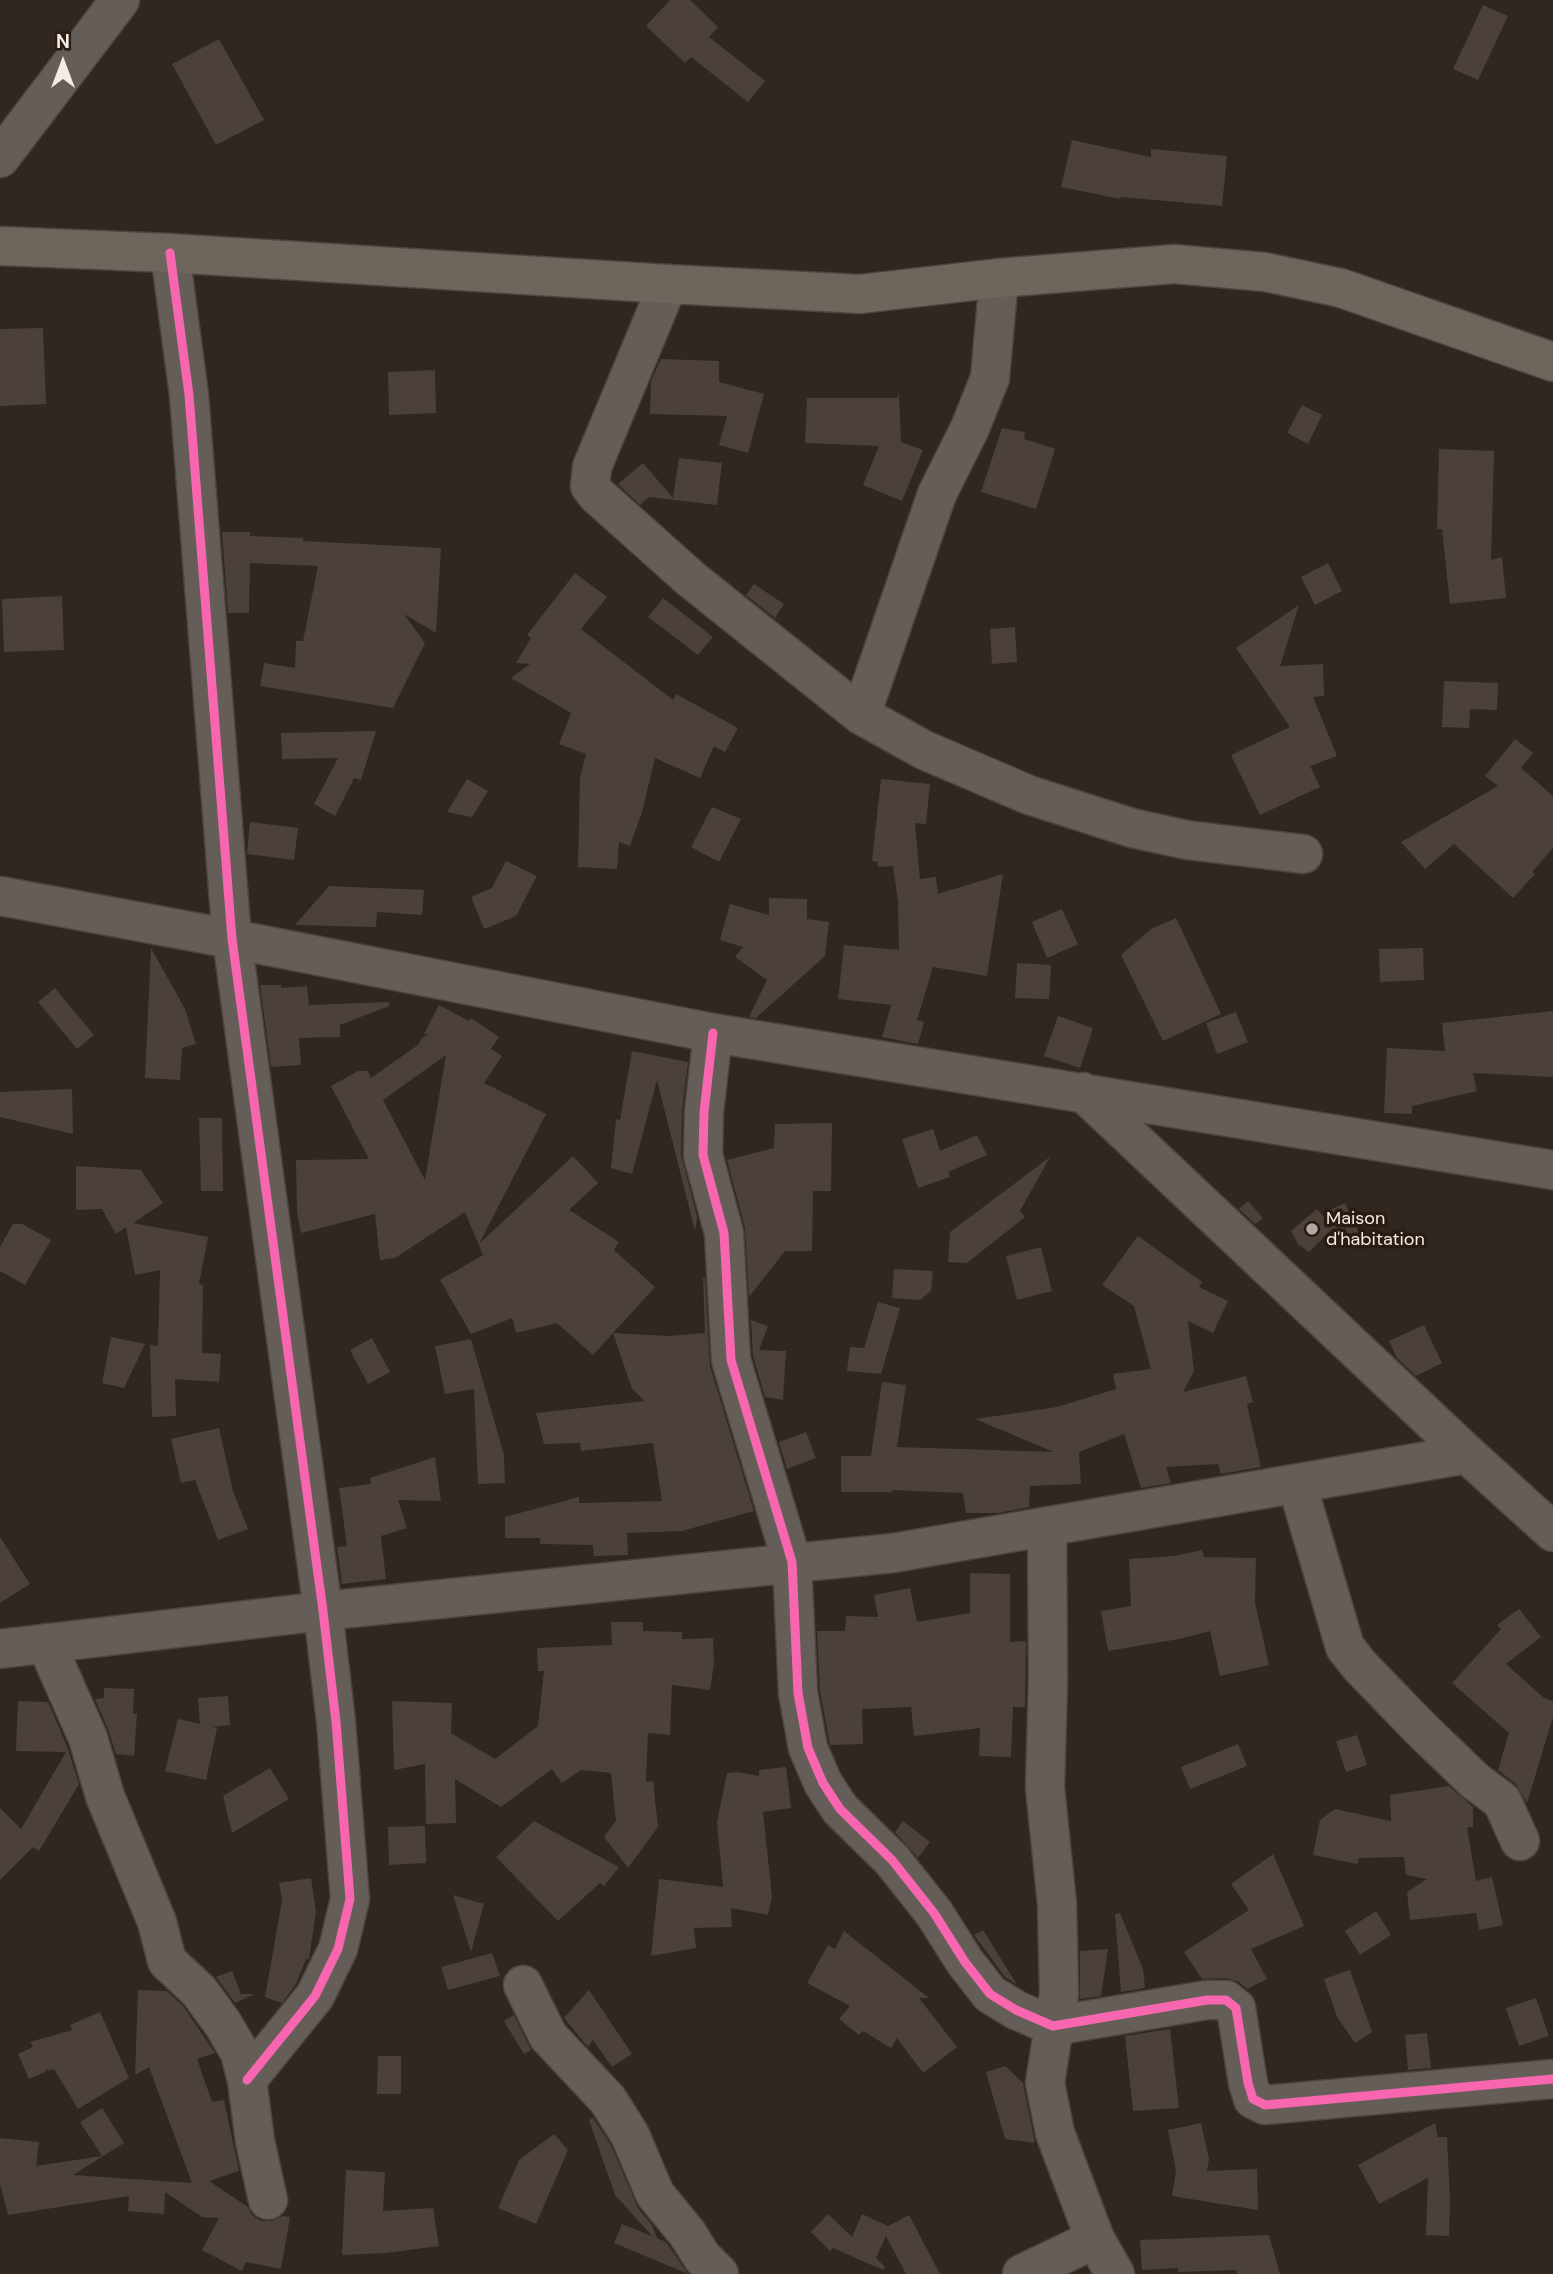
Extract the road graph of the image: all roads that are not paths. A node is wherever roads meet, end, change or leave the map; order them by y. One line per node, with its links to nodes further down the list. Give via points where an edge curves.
1 (120, 0): 2 (street)
2 (0, 158)
3 (0, 246): 4 (main road)
4 (170, 253): 6 (main road); 11 (street, via 189,395)
5 (999, 278): 6 (main road, via 860,293); 7 (main road, via 1174,264 1265,272 1341,288); 8 (street, via 990,378 937,494)
6 (668, 284): 8 (street, via 592,467 590,486 691,579)
7 (1553, 362)
8 (861, 715): 9 (street, via 924,750 1029,795 1132,828 1187,840)
9 (1303, 854)
10 (0, 896): 11 (street)
11 (232, 939): 12 (street); 20 (street)
12 (713, 1033): 13 (street); 19 (street, via 703,1155 724,1233 731,1360)
13 (1083, 1093): 14 (street); 15 (street)
14 (1553, 1170)
15 (1467, 1454): 16 (street); 18 (street)
16 (1297, 1484): 17 (street); 23 (street, via 1345,1647 1420,1728 1502,1801)
17 (1047, 1526): 19 (street, via 893,1553); 25 (street, via 1045,1788 1057,1904 1059,1994)
18 (1553, 1532)
19 (792, 1562): 20 (street); 25 (street, via 798,1693 808,1748 823,1783 840,1808 901,1871 990,1994)
20 (323, 1611): 21 (street); 27 (street, via 350,1899 338,1949 315,1996)
21 (46, 1643): 22 (street); 27 (street, via 88,1738 105,1796 157,1922 167,1961 200,1991 223,2024 240,2053)
22 (0, 1649)
23 (1520, 1841)
24 (523, 1985): 30 (street, via 548,2036 608,2100 630,2135 655,2194)
25 (1053, 2026): 26 (street, via 1226,2000 1236,2008 1253,2099 1265,2105); 29 (street, via 1045,2084 1055,2133)
26 (1553, 2079)
27 (247, 2080): 28 (street)
28 (268, 2200)
29 (1095, 2239): 31 (street); 32 (street)
30 (719, 2274)
31 (1022, 2274)
32 (1115, 2274)

